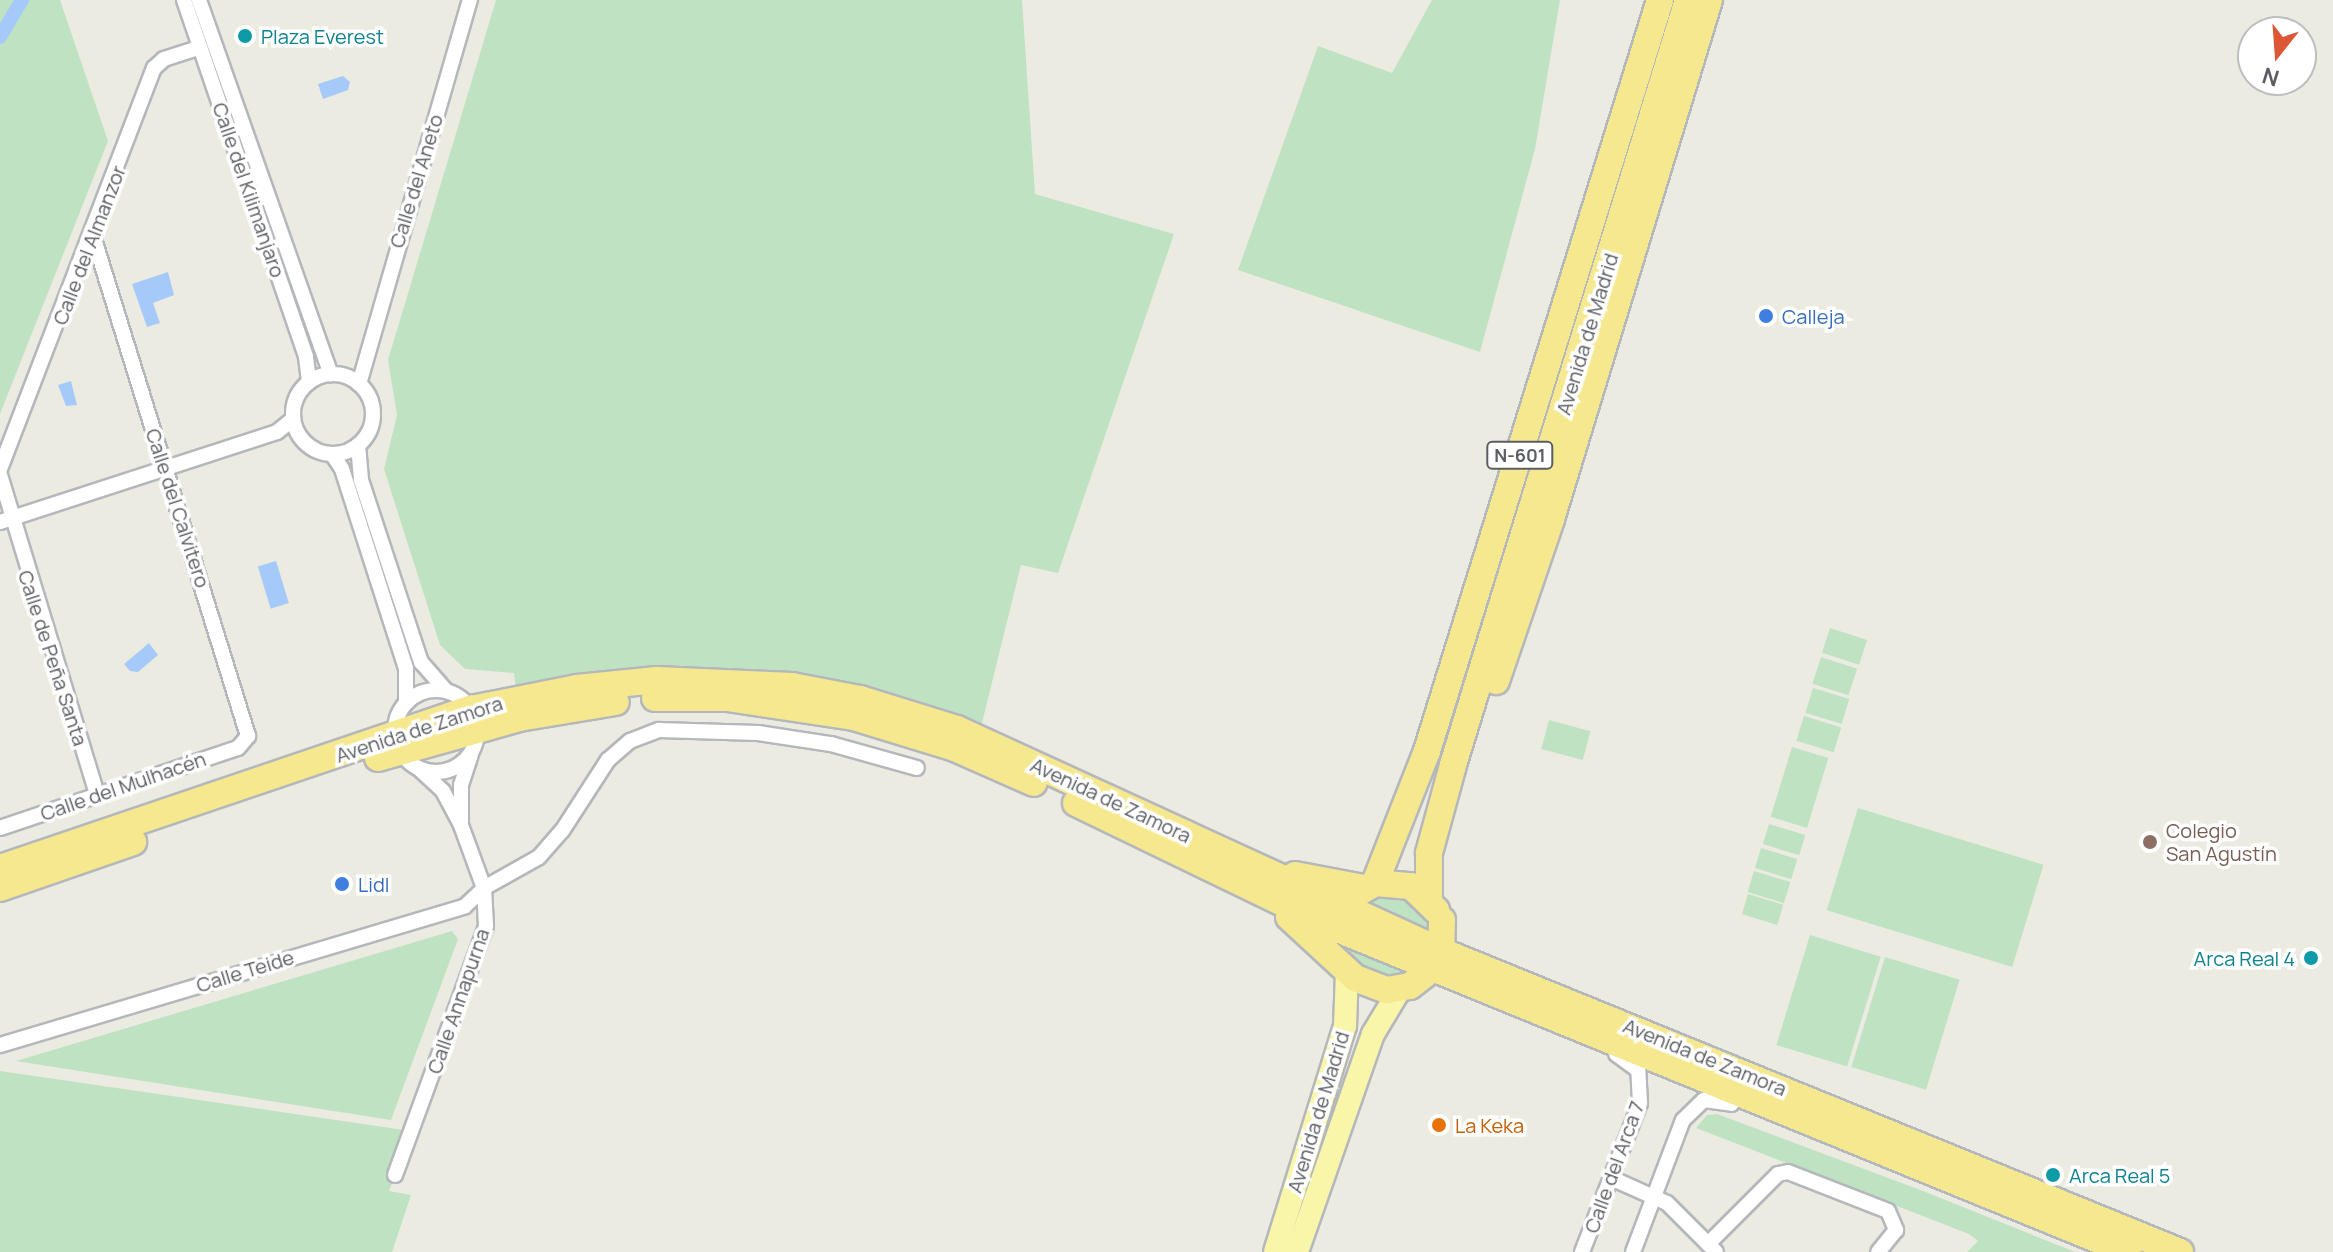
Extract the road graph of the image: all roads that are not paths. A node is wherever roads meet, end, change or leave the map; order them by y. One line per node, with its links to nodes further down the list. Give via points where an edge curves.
1 (184, 0): 7 (street, Calle del Kilimanjaro)
2 (199, 0): 11 (street, Calle del Kilimanjaro)
3 (470, 0): 12 (street, Calle del Aneto)
4 (1658, 0): 33 (highway, Avenida de Madrid / N-601, via 1427,751)
5 (1688, 0): 26 (highway, Avenida de Madrid / N-601)
6 (1709, 0): 26 (highway, via 1526,596 1471,743)
7 (200, 47): 8 (street, Calle del Almanzor, via 164,59 154,68); 13 (street, Calle del Kilimanjaro, via 306,357)
8 (93, 236): 9 (street, Calle del Calvitero); 10 (street, Calle del Almanzor)
9 (104, 273): 10 (street); 19 (street, Calle del Calvitero)
10 (76, 281): 20 (street, Calle del Almanzor)
11 (331, 374): 12 (street); 13 (street)
12 (354, 381): 17 (street, via 373,414)
13 (309, 382): 14 (street, via 295,401)
14 (293, 419): 15 (street); 16 (street)
15 (277, 432): 16 (street); 19 (street)
16 (299, 436): 18 (street, via 312,449)
17 (358, 445): 18 (street); 22 (street, via 361,480 421,662)
18 (332, 454): 23 (street, via 342,469 406,668)
19 (165, 468): 21 (street); 24 (street, Calle del Calvitero, via 247,723)
20 (0, 472): 21 (street, Calle de Peña Santa)
21 (6, 520): 28 (street, Calle de Peña Santa)
22 (467, 720): 23 (highway, Avenida de Zamora); 23 (street, via 449,770); 29 (street, Calle Annapurna); 30 (highway, Avenida de Zamora, via 657,680 727,680 819,691 957,729)
23 (405, 740): 25 (highway); 25 (highway, Avenida de Zamora); 29 (street, Calle Annapurna)
24 (244, 742): 28 (street, Calle del Mulhacén)
25 (356, 756): 32 (highway, Avenida de Zamora); 34 (highway, Avenida de Zamora)
26 (1453, 765): 36 (highway, Avenida de Madrid / N-601, via 1429,853)
27 (917, 768): 35 (street, Calle Teide, via 831,744 758,733 659,730 630,741 608,760 539,857)
28 (97, 795): 31 (street, Calle del Mulhacén)
29 (461, 825): 35 (street, Calle Annapurna)
30 (1145, 827): 33 (highway, via 1203,835 1283,871); 37 (highway, Avenida de Zamora); 39 (highway, via 1197,874 1291,918)
31 (0, 828)
32 (0, 868)
33 (1370, 885): 36 (highway, via 1411,886); 37 (highway)
34 (0, 888)
35 (484, 888): 43 (street, Calle Teide, via 465,906); 45 (street, Calle Annapurna, via 486,926)
36 (1436, 910): 38 (highway, Avenida de Madrid); 40 (highway)
37 (1339, 918): 38 (highway, Avenida de Zamora); 39 (highway)
38 (1437, 960): 40 (highway, Avenida de Zamora); 41 (highway); 42 (highway, Avenida de Zamora)
39 (1344, 966): 41 (highway, via 1374,988); 49 (main road, Avenida de Madrid, via 1345,1026)
40 (1496, 973): 55 (highway, Avenida de Zamora)
41 (1400, 989): 50 (main road, Avenida de Madrid, via 1373,1034)
42 (1567, 1026): 44 (highway, Avenida de Zamora); 46 (street, Calle del Arca 7, via 1638,1070 1640,1103)
43 (0, 1045)
44 (1879, 1152): 47 (street, via 1820,1138 1716,1098 1704,1100 1683,1120); 54 (highway, Avenida de Zamora)
45 (395, 1175)
46 (1611, 1178): 47 (street); 51 (street, Calle del Arca 7)
47 (1654, 1197): 48 (street, via 1667,1203); 52 (street)
48 (1712, 1248): 53 (street, via 1778,1174 1788,1172 1888,1211 1896,1230)
49 (1275, 1252)
50 (1297, 1252)
51 (1582, 1252)
52 (1633, 1252)
53 (1878, 1252)
54 (2128, 1252)
55 (2180, 1252)

